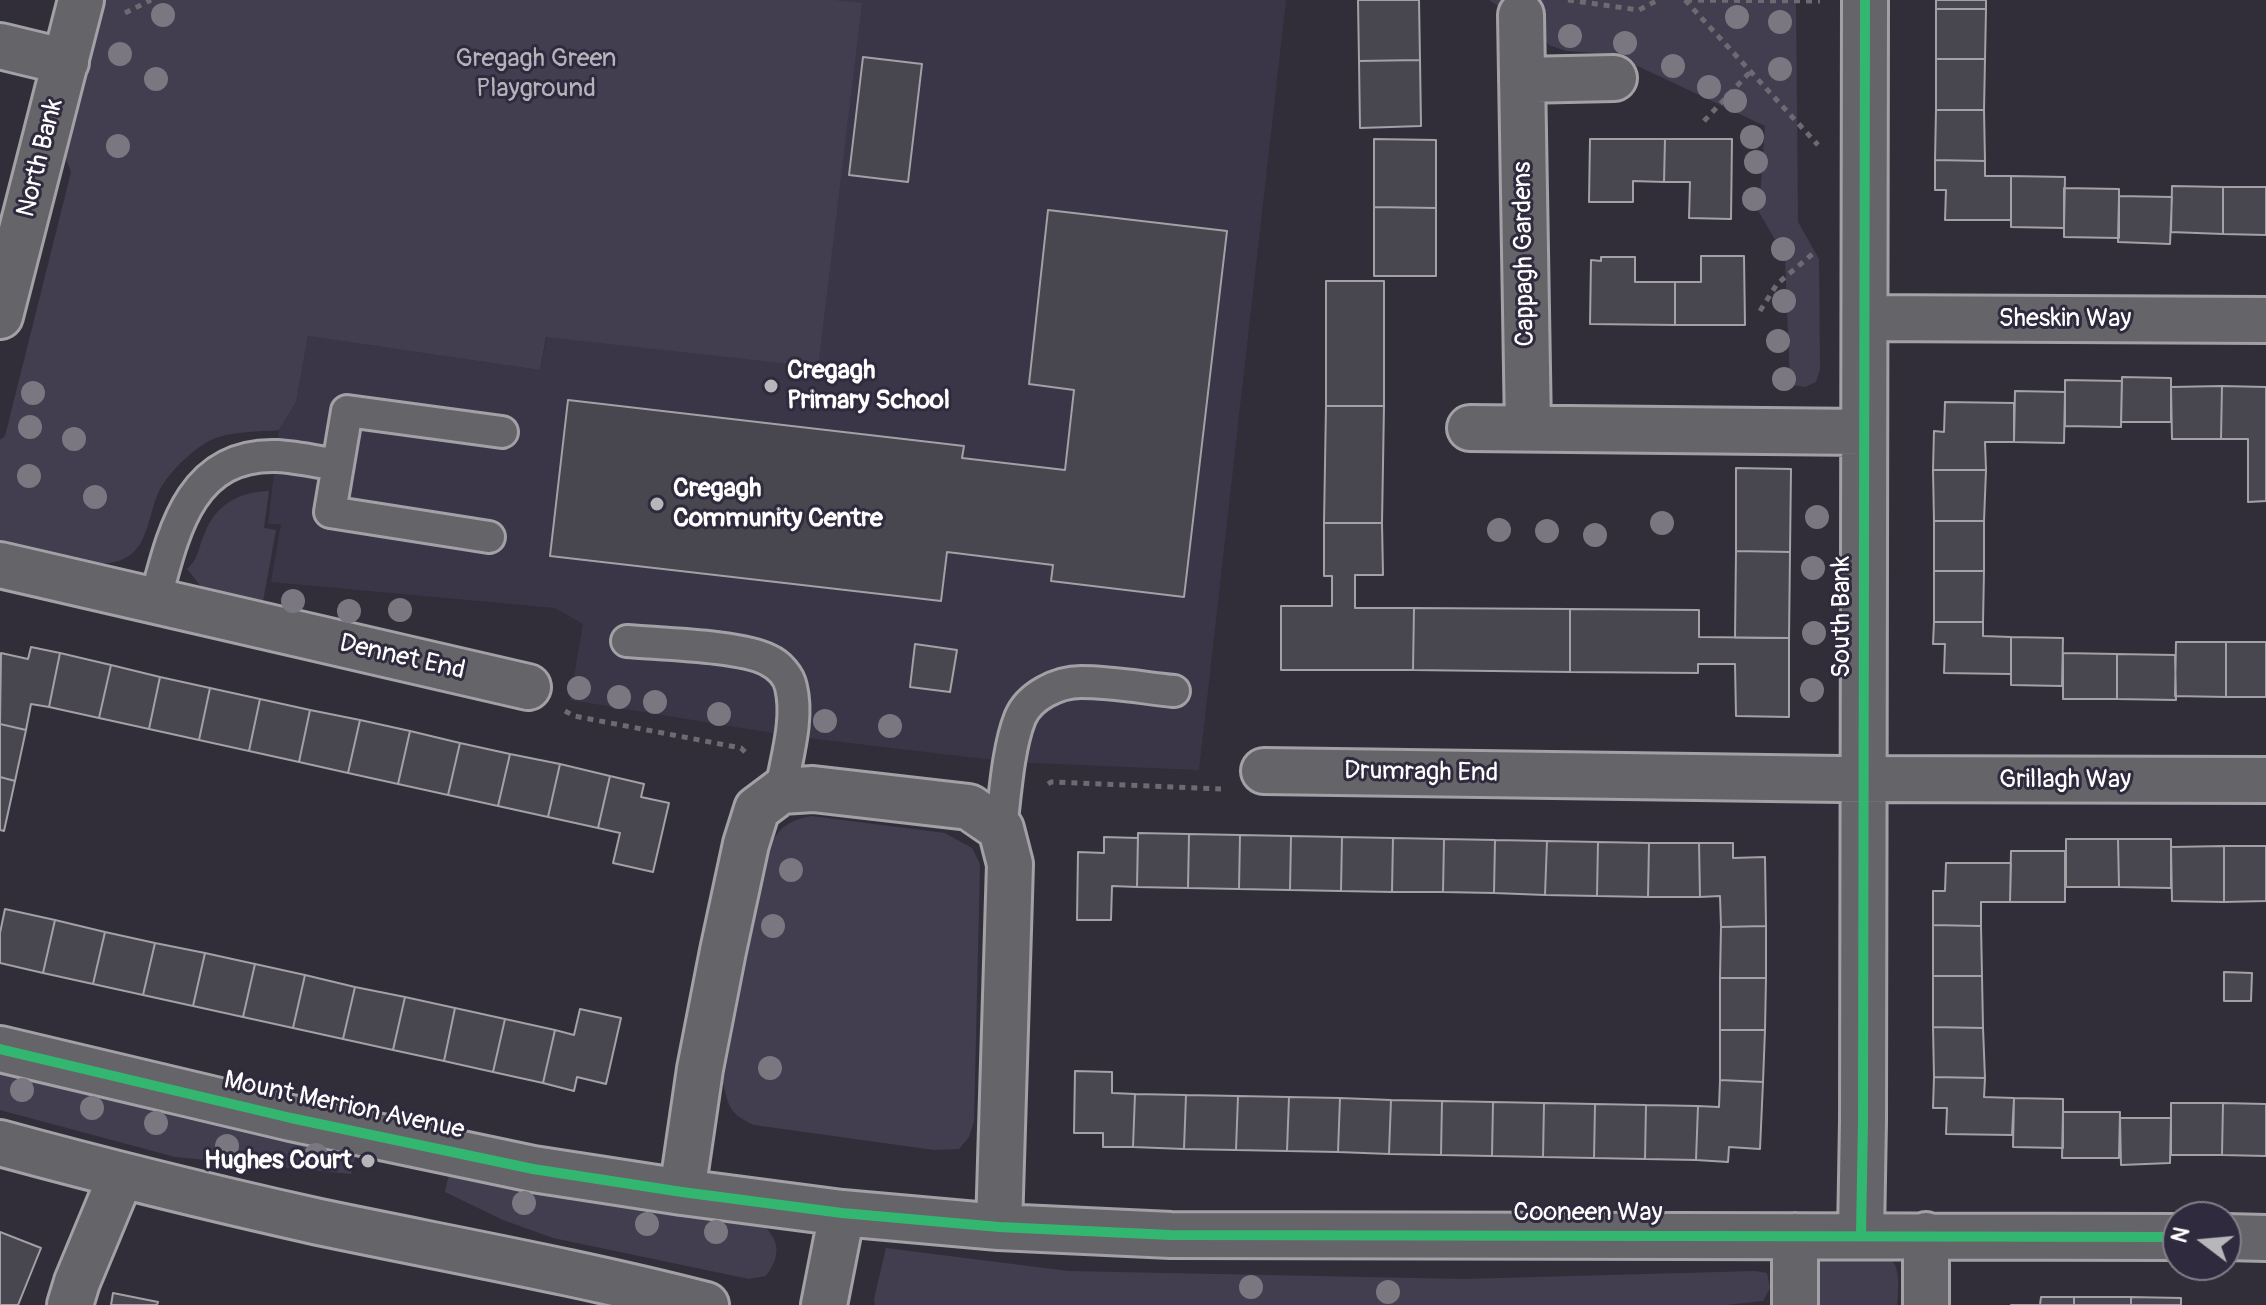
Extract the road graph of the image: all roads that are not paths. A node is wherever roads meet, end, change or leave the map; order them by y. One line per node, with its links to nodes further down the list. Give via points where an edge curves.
1 (81, 0): 5 (street, North Bank)
2 (1865, 1): 9 (street, South Bank)
3 (1521, 15): 7 (street, Cappagh Gardens)
4 (0, 46): 5 (street)
5 (66, 62): 8 (street, North Bank)
6 (1614, 78): 7 (street)
7 (1522, 80): 12 (street, Cappagh Gardens)
8 (0, 316)
9 (1865, 318): 10 (street, Sheskin Way); 14 (street, South Bank)
10 (2266, 320)
11 (1470, 428): 12 (street)
12 (1528, 428): 14 (street)
13 (502, 432): 15 (lane, via 347,411)
14 (1864, 432): 23 (street, South Bank)
15 (338, 465): 16 (lane, via 330,512); 18 (lane, via 254,457 211,475 182,513)
16 (489, 537)
17 (0, 565): 18 (street, Dennet End)
18 (155, 601): 20 (street, Dennet End)
19 (627, 641): 25 (lane, via 740,652 767,659 782,670 793,700)
20 (528, 687)
21 (1174, 691): 26 (lane, via 1078,682 1046,690 1020,717)
22 (1264, 771): 23 (street, Drumragh End)
23 (1864, 779): 24 (street, Grillagh Way); 33 (street, South Bank)
24 (2266, 780)
25 (781, 791): 26 (street, via 813,789 969,807); 30 (street, via 757,809 746,844 700,1069)
26 (1001, 829): 32 (street, via 1010,864)
27 (0, 1049): 30 (street, Mount Merrion Avenue, via 533,1169)
28 (0, 1143): 29 (street)
29 (121, 1176): 39 (street); 40 (street)
30 (682, 1192): 31 (street, Mount Merrion Avenue)
31 (842, 1213): 32 (street, Cooneen Way); 41 (street)
32 (999, 1227): 35 (street, Cooneen Way, via 1171,1235)
33 (1861, 1235): 34 (street, Cooneen Way); 35 (street, Cooneen Way)
34 (1926, 1235): 36 (street, Cooneen Way); 43 (street)
35 (1795, 1236): 42 (street)
36 (2162, 1237)
37 (2242, 1237): 38 (street)
38 (2266, 1238)
39 (70, 1305)
40 (706, 1305)
41 (824, 1305)
42 (1795, 1305)
43 (1926, 1305)

